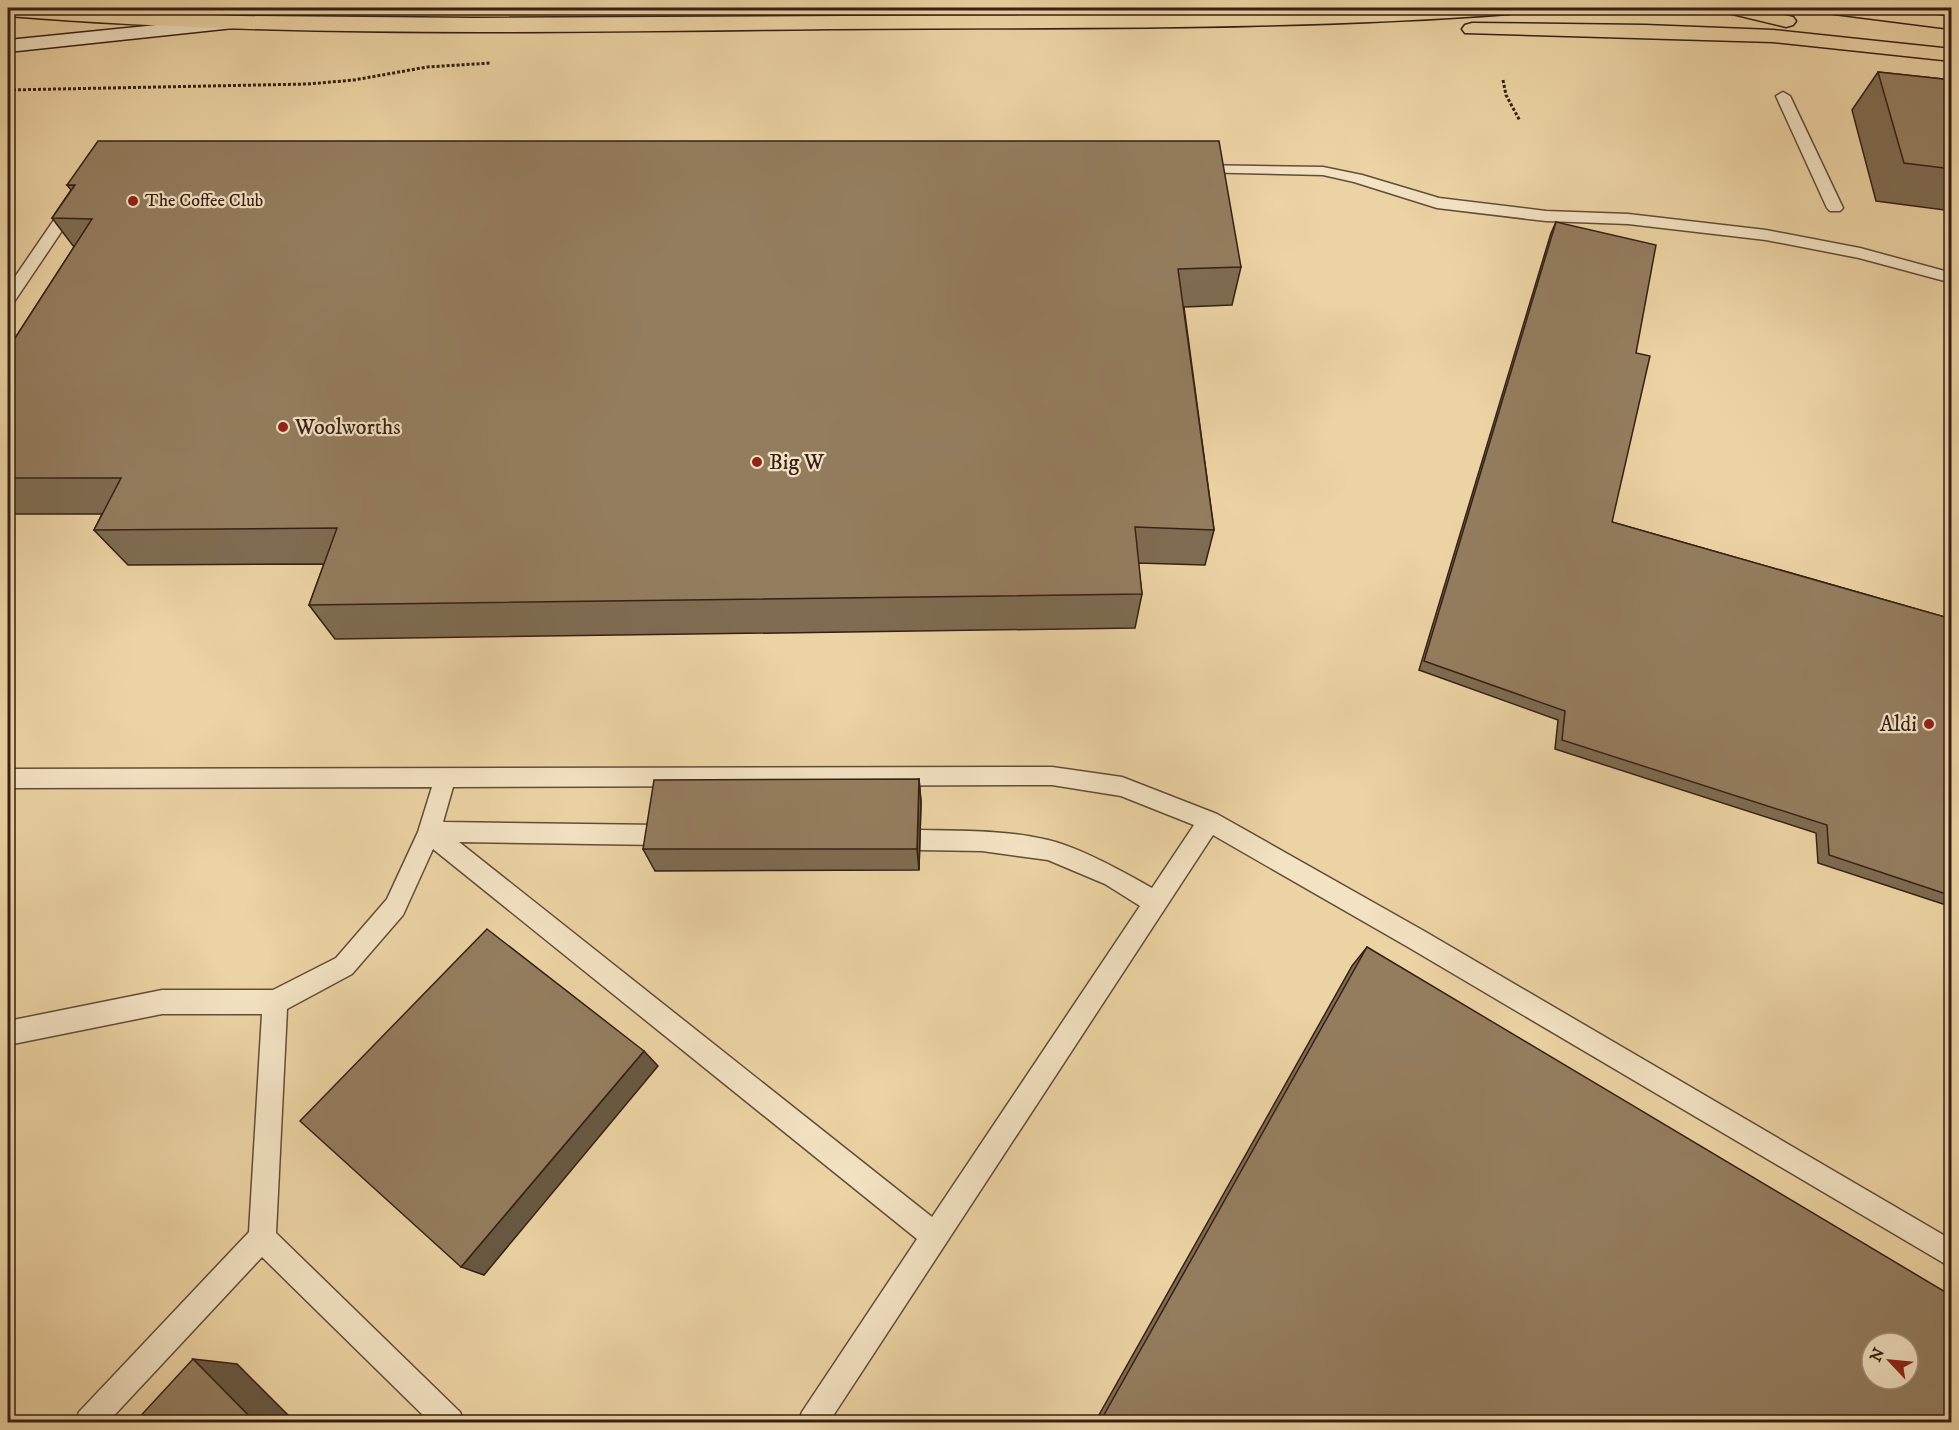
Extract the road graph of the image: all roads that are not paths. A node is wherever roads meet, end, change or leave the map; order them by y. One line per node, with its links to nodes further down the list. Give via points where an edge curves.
1 (1509, 8): 6 (main road)
2 (1731, 8): 10 (main road, via 1778,20)
3 (1834, 8): 7 (main road)
4 (1890, 8): 7 (main road)
5 (8, 10): 8 (main road)
6 (1320, 19): 8 (main road); 12 (main road, via 1461,28 1763,36)
7 (1918, 19): 9 (main road)
8 (236, 23): 11 (main road)
9 (1952, 23)
10 (1952, 44)
11 (8, 46)
12 (1952, 55)
13 (1783, 96): 16 (lane)
14 (1177, 169): 17 (lane, via 1323,171 1437,203 1756,234 1860,254)
15 (83, 188): 18 (lane)
16 (1835, 208)
17 (1952, 278)
18 (8, 298)
19 (8, 778): 20 (lane)
20 (445, 778): 21 (lane, via 1052,776 1122,787); 22 (lane)
21 (1209, 821): 25 (lane); 30 (lane)
22 (429, 832): 23 (lane); 26 (lane, via 395,907 344,966); 28 (lane)
23 (660, 835)
24 (920, 840): 25 (lane, via 982,841 1049,850 1113,877)
25 (1155, 903): 28 (lane)
26 (275, 1002): 27 (lane, via 162,1002); 29 (lane)
27 (10, 1034)
28 (935, 1236): 33 (lane)
29 (262, 1238): 31 (lane); 32 (lane)
30 (1952, 1255)
31 (89, 1422)
32 (450, 1422)
33 (812, 1422)

